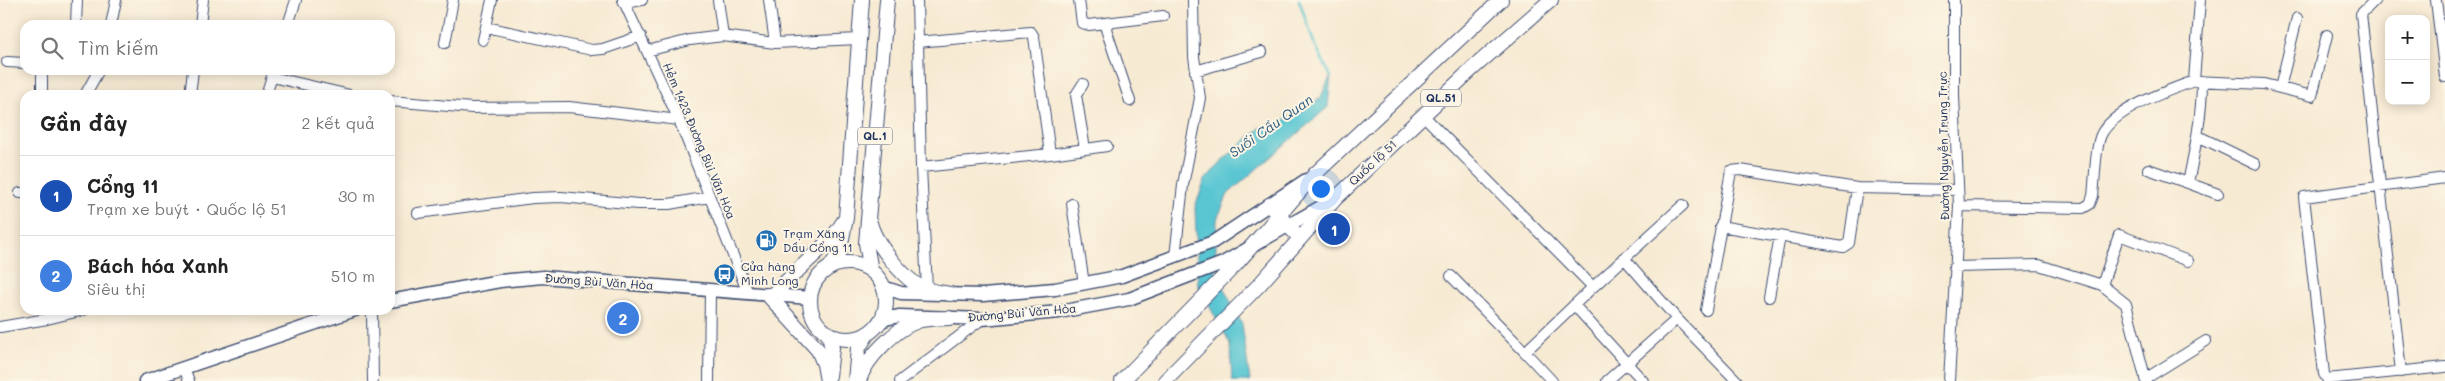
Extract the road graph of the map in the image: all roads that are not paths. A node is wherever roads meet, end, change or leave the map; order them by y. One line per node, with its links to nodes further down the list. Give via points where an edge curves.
1 (77, 0): 24 (street)
2 (116, 0): 25 (street)
3 (203, 0): 26 (street)
4 (296, 0): 27 (street)
5 (453, 0): 36 (street)
6 (492, 0): 29 (street)
7 (642, 0): 21 (street)
8 (718, 0): 31 (street)
9 (769, 0): 37 (street)
10 (862, 0): 33 (highway, QL.1)
11 (887, 0): 82 (highway, QL.1)
12 (917, 0): 35 (street)
13 (1079, 0): 28 (street, via 1082,23)
14 (1193, 0): 42 (street)
15 (1502, 0): 80 (highway, QL.51, via 1315,174)
16 (1551, 0): 59 (highway, Quốc lộ 51 / QL.51, via 1538,8)
17 (1954, 0): 72 (street, Đường Nguyễn Trung Trực)
18 (2200, 0): 49 (street)
19 (2375, 0): 70 (street, via 2361,14)
20 (2436, 0): 48 (street)
21 (624, 2): 30 (street, Hẻm 1423 Đường Bùi Văn Hòa)
22 (1164, 16): 28 (street)
23 (2297, 18): 51 (street)
24 (76, 20)
25 (112, 20)
26 (201, 20)
27 (290, 20)
28 (1104, 23): 57 (street)
29 (486, 28): 30 (street, via 592,50); 34 (street)
30 (641, 36): 38 (street, Hẻm 1423 Đường Bùi Văn Hòa)
31 (723, 36): 37 (street); 38 (street)
32 (2327, 36): 51 (street, via 2312,96)
33 (858, 39): 37 (street); 81 (highway, QL.1)
34 (483, 40)
35 (916, 42): 64 (street, via 1031,32 1036,46); 66 (street)
36 (445, 43)
37 (775, 43)
38 (647, 50): 60 (street, Hẻm 1423 Đường Bùi Văn Hòa)
39 (1262, 52): 42 (street)
40 (7, 62): 41 (street)
41 (20, 63)
42 (1195, 71): 86 (street, via 1200,102 1183,185)
43 (42, 75): 52 (street)
44 (96, 75): 53 (street)
45 (193, 75): 54 (street)
46 (273, 75): 55 (street)
47 (276, 75): 56 (street)
48 (2445, 77)
49 (2198, 81): 51 (street, via 2247,82); 61 (street, via 2202,102); 78 (street, via 2149,98 2108,126 2099,141 2093,196 2090,204 2083,208)
50 (1083, 84): 63 (street, via 1076,95)
51 (2280, 88)
52 (42, 90)
53 (88, 90)
54 (191, 90)
55 (268, 90)
56 (326, 90)
57 (1130, 100)
58 (395, 101): 60 (street, via 472,108 569,107)
59 (1423, 116): 75 (highway, Quốc lộ 51 / QL.51); 96 (street)
60 (679, 120): 74 (street, Hẻm 1423 Đường Bùi Văn Hòa)
61 (2198, 136): 65 (street); 69 (street)
62 (1107, 146): 63 (street)
63 (1085, 149): 64 (street)
64 (1050, 154): 66 (street)
65 (2255, 164)
66 (921, 167): 98 (street)
67 (2148, 169): 69 (street)
68 (2445, 178): 70 (street)
69 (2188, 183): 73 (street)
70 (2379, 187): 123 (street); 123 (street, via 2304,197 2324,374 2328,379 2336,379)
71 (1857, 188): 72 (street); 83 (street, via 1731,171); 84 (street, via 1849,243 1843,247)
72 (1958, 190): 78 (street, Đường Nguyễn Trung Trực)
73 (2218, 194)
74 (709, 197): 79 (street, via 669,204 533,198); 100 (street, Hẻm 1423 Đường Bùi Văn Hòa)
75 (1334, 199): 80 (main road); 85 (highway, Quốc lộ 51 / QL.51)
76 (1072, 204): 94 (street)
77 (1683, 205): 87 (street)
78 (1959, 206): 90 (street, Đường Nguyễn Trung Trực)
79 (418, 213)
80 (1278, 216): 85 (highway); 86 (main road, Đường Bùi Văn Hòa); 89 (highway, QL.51, via 1250,248)
81 (846, 218): 91 (highway, QL.1, via 839,254); 102 (highway, via 834,236)
82 (868, 218): 92 (highway, QL.1, via 866,243); 98 (highway, via 880,246 914,284)
83 (1720, 226): 84 (street); 107 (street)
84 (1780, 236): 103 (street)
85 (1300, 238): 136 (highway, Quốc lộ 51 / QL.51)
86 (1179, 255): 94 (main road, Đường Bùi Văn Hòa, via 1122,276)
87 (1624, 258): 96 (street); 113 (street)
88 (2188, 261): 95 (street, via 2119,236)
89 (1230, 263): 112 (main road, Đường Bùi Văn Hòa, via 1129,299 1059,312); 135 (highway, QL.51, via 1192,309)
90 (1954, 266): 95 (street, via 2039,265); 140 (street, Đường Nguyễn Trung Trực)
91 (830, 267): 92 (highway, via 855,263); 104 (highway, QL.1, via 812,286)
92 (871, 271): 97 (highway, QL.1)
93 (1451, 276): 119 (street)
94 (1084, 284): 101 (main road, Đường Bùi Văn Hòa, via 983,295)
95 (2102, 285): 126 (street, via 2126,304)
96 (1593, 286): 106 (street)
97 (883, 287): 101 (main road, Đường Bùi Văn Hòa, via 901,293); 114 (highway, via 886,300)
98 (927, 289): 101 (highway)
99 (710, 290): 100 (main road, Đường Bùi Văn Hòa); 105 (main road, Đường Bùi Văn Hòa, via 542,278 500,281); 130 (street)
100 (748, 293): 102 (main road, Đường Bùi Văn Hòa)
101 (950, 294)
102 (770, 295): 104 (main road, Đường Bùi Văn Hòa); 131 (highway, via 818,350)
103 (1769, 297)
104 (810, 298): 116 (highway, via 816,322)
105 (395, 300)
106 (1574, 305): 119 (street); 120 (street)
107 (1706, 310)
108 (46, 315): 115 (street)
109 (340, 315): 122 (main road)
110 (372, 315): 129 (street)
111 (949, 318): 112 (main road, Đường Bùi Văn Hòa); 114 (main road, Đường Bùi Văn Hòa, via 900,316); 133 (highway, via 916,322 892,338 871,358)
112 (982, 319): 134 (street)
113 (1676, 319): 120 (street); 125 (street)
114 (879, 322): 117 (highway)
115 (0, 327)
116 (828, 333): 117 (highway, via 848,339); 131 (highway, via 832,348)
117 (868, 333): 132 (highway, via 858,349)
118 (2206, 341): 126 (street)
119 (1525, 352): 137 (street)
120 (1626, 363): 138 (street); 139 (street)
121 (2445, 367): 123 (street)
122 (184, 368): 124 (main road); 128 (street)
123 (2401, 372)
124 (167, 378): 127 (main road)
125 (1733, 379)
126 (2145, 380)
127 (145, 381)
128 (189, 381)
129 (373, 381)
130 (709, 381)
131 (828, 381)
132 (855, 381)
133 (859, 381)
134 (900, 381)
135 (1122, 381)
136 (1165, 381)
137 (1552, 381)
138 (1607, 381)
139 (1643, 381)
140 (1948, 381)

